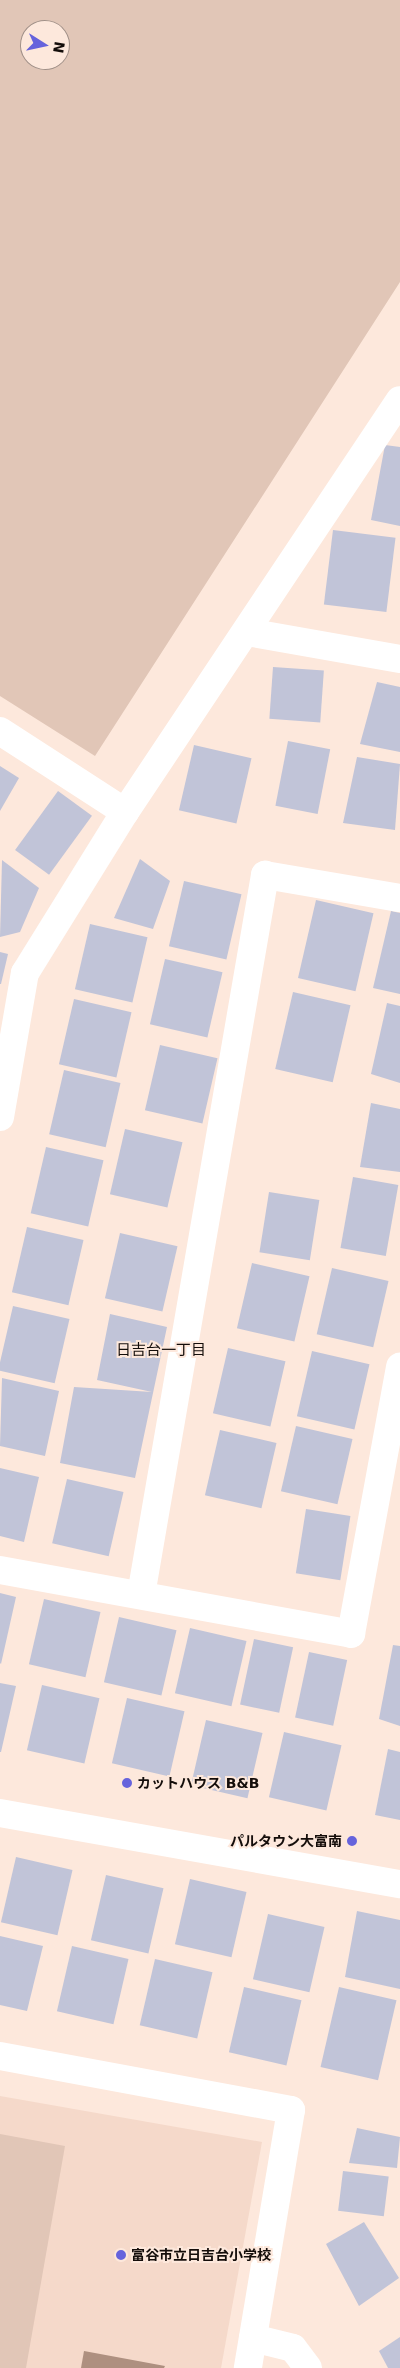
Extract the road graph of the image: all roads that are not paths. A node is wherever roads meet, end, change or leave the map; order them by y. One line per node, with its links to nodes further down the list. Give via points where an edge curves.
1 (400, 400): 2 (street)
2 (390, 434): 3 (street)
3 (247, 632): 4 (street); 6 (street)
4 (400, 659)
5 (0, 731): 6 (street)
6 (125, 812): 8 (street, via 26,973)
7 (400, 898): 11 (street, via 265,875)
8 (0, 1117)
9 (400, 1366): 11 (street, via 351,1634)
10 (0, 1570): 11 (street)
11 (142, 1596)
12 (0, 1813): 13 (street)
13 (400, 1884)
14 (0, 2056): 15 (street, via 291,2110)
15 (253, 2338): 16 (street); 17 (street, via 293,2348)
16 (248, 2368)
17 (308, 2368)

